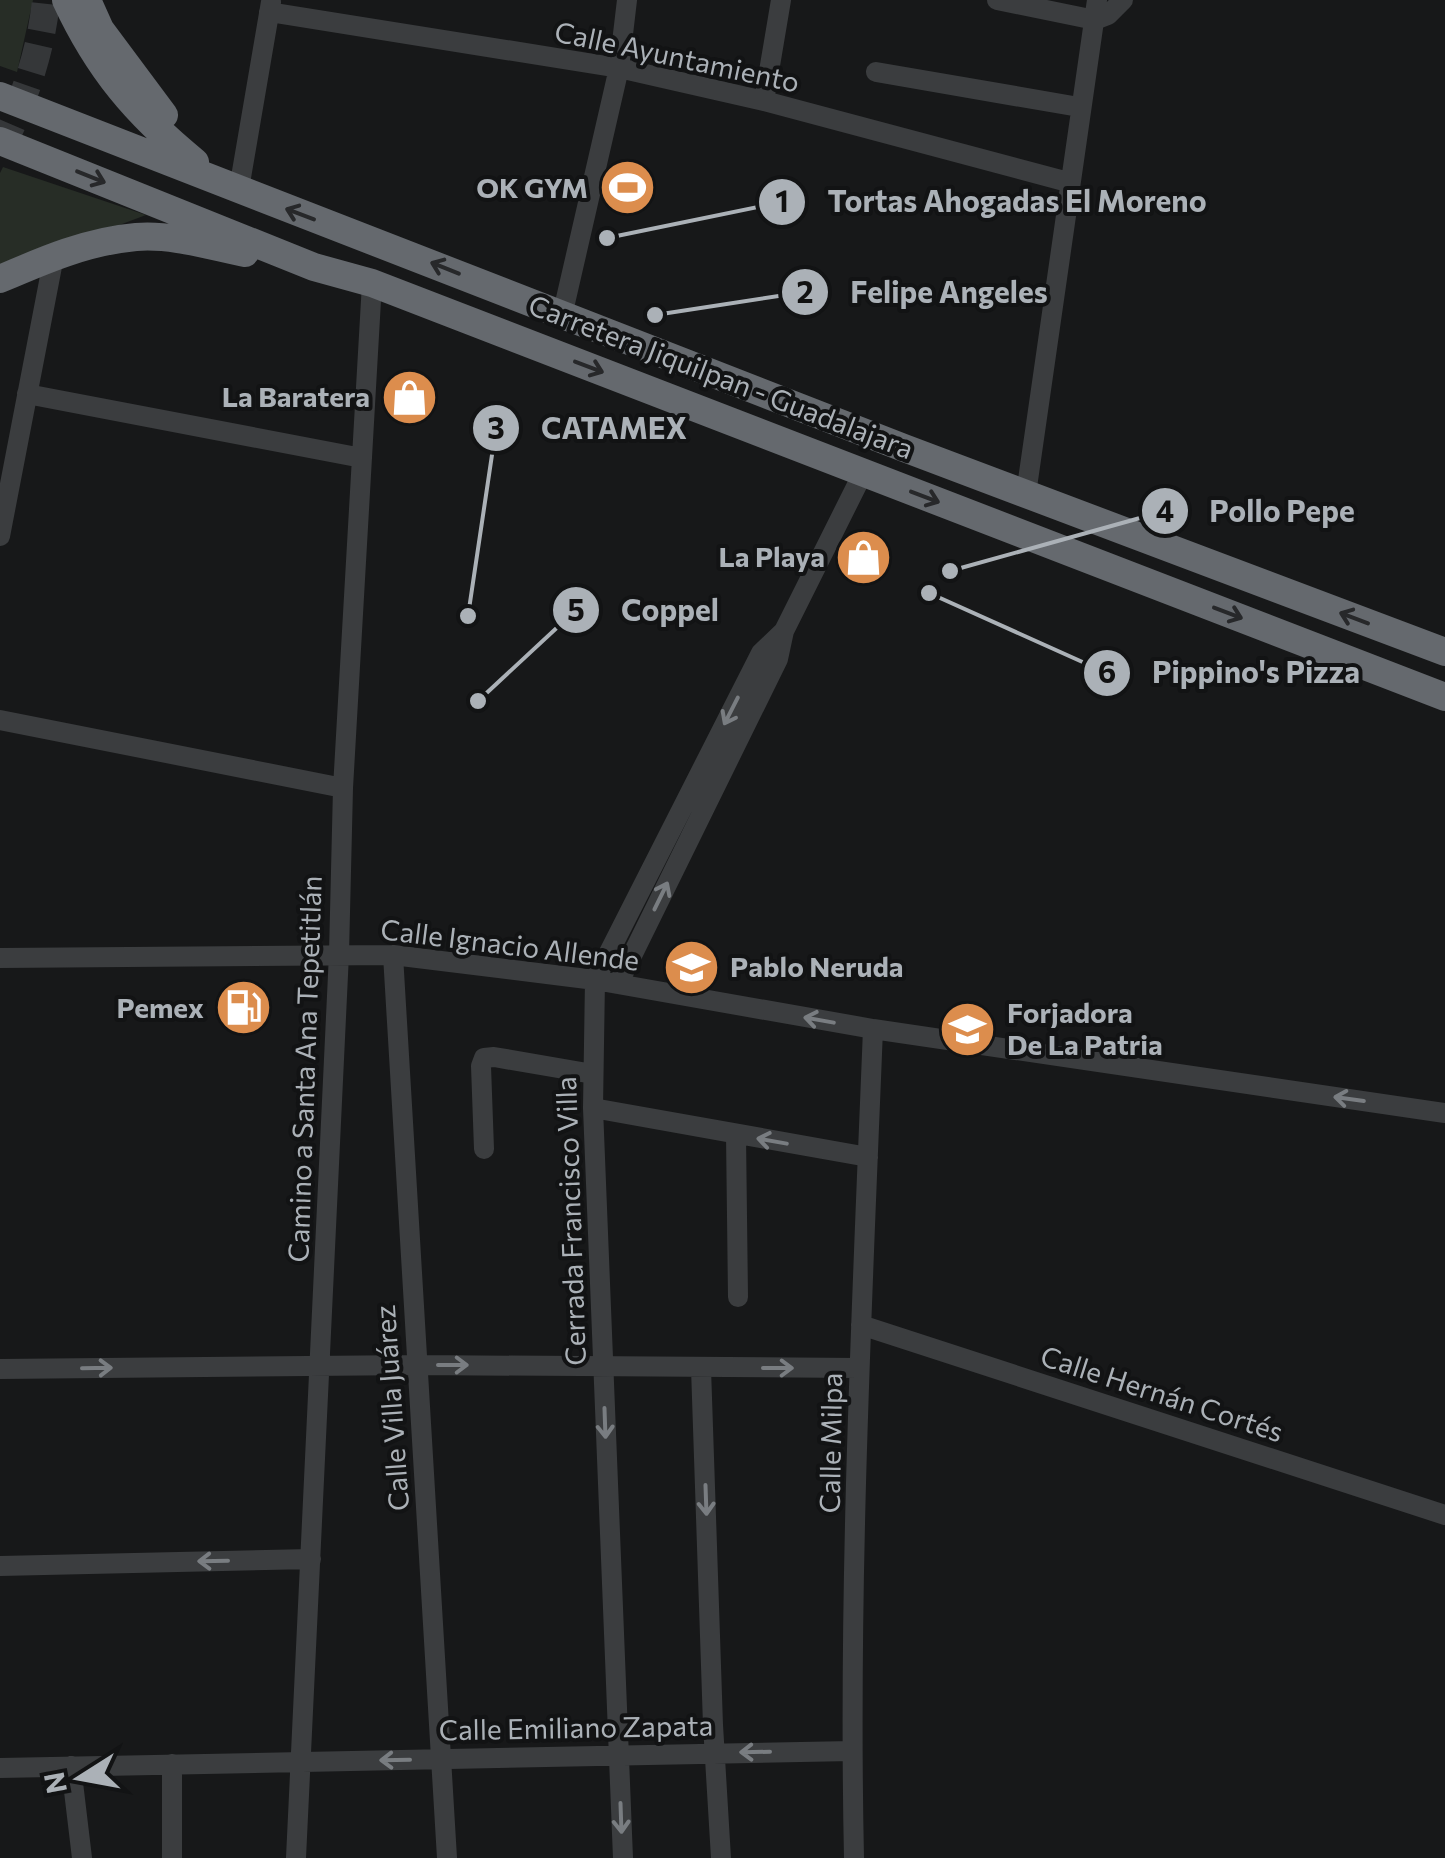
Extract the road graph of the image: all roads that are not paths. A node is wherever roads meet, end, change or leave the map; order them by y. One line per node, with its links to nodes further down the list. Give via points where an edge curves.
1 (66, 0): 16 (highway, via 127,99)
2 (87, 0): 16 (highway, via 100,29 161,112)
3 (628, 0): 9 (street)
4 (781, 0): 12 (street)
5 (997, 0): 8 (street)
6 (1123, 0): 8 (street, via 1108,15)
7 (270, 6): 9 (street, Calle Ayuntamiento); 16 (street)
8 (1096, 10): 13 (street)
9 (619, 68): 12 (street, Calle Ayuntamiento); 21 (street)
10 (876, 72): 13 (street)
11 (0, 96): 16 (highway, Carretera Jiquilpan - Guadalajara)
12 (764, 101): 15 (street, Calle Ayuntamiento)
13 (1079, 108): 15 (street)
14 (0, 141): 18 (highway, Carretera Jiquilpan - Guadalajara, one-way to 18)
15 (1068, 182): 26 (street)
16 (232, 186): 21 (highway, Carretera Jiquilpan - Guadalajara, one-way to 16)
17 (54, 256): 18 (highway, via 138,237); 19 (highway); 22 (street)
18 (314, 267): 20 (highway, Carretera Jiquilpan - Guadalajara)
19 (0, 278)
20 (372, 283): 24 (street, Camino a Santa Ana Tepetitlán); 25 (highway, Carretera Jiquilpan - Guadalajara, one-way to 25)
21 (562, 316): 26 (highway, Carretera Jiquilpan - Guadalajara)
22 (27, 394): 23 (street); 24 (street)
23 (8, 458): 27 (street)
24 (362, 458): 32 (street, Camino a Santa Ana Tepetitlán)
25 (863, 473): 28 (street, Cerrada Francisco Villa); 30 (highway, Carretera Jiquilpan - Guadalajara, one-way to 30)
26 (1026, 494): 29 (highway, Carretera Jiquilpan - Guadalajara, one-way to 26)
27 (0, 536)
28 (784, 631): 36 (street, Cerrada Francisco Villa, one-way to 36, via 761,652); 37 (street, Cerrada Francisco Villa, one-way to 28, via 778,659)
29 (1445, 652)
30 (1445, 697)
31 (0, 720): 32 (street)
32 (343, 788): 33 (street, Camino a Santa Ana Tepetitlán)
33 (339, 954): 34 (street, Calle Ignacio Allende); 35 (street, Calle Ignacio Allende); 48 (street, Camino a Santa Ana Tepetitlán)
34 (392, 954): 36 (street, Calle Ignacio Allende); 47 (street, Calle Villa Juárez)
35 (0, 958)
36 (594, 980): 37 (street, Calle Ignacio Allende); 39 (street, Cerrada Francisco Villa)
37 (618, 984): 38 (street, Calle Ignacio Allende, one-way to 37)
38 (873, 1029): 41 (street, Calle Ignacio Allende, one-way to 38); 44 (street, Calle Milpa)
39 (593, 1074): 40 (street, Cerrada Francisco Villa); 43 (street, via 484,1058)
40 (593, 1108): 42 (street); 49 (street, Cerrada Francisco Villa)
41 (1445, 1113)
42 (736, 1135): 44 (street, one-way to 42); 45 (street)
43 (484, 1149)
44 (868, 1157): 46 (street, Calle Milpa)
45 (738, 1297)
46 (861, 1326): 51 (street, Calle Milpa); 53 (street, Calle Hernán Cortés)
47 (417, 1365): 48 (street); 49 (street, one-way to 49); 59 (street, Calle Villa Juárez)
48 (321, 1366): 52 (street, one-way to 48); 54 (street, Camino a Santa Ana Tepetitlán)
49 (603, 1366): 50 (street); 58 (street, Cerrada Francisco Villa, one-way to 58)
50 (702, 1368): 51 (street, one-way to 51); 57 (street, one-way to 57)
51 (860, 1368): 56 (street, Calle Milpa)
52 (0, 1369)
53 (1445, 1515)
54 (311, 1559): 55 (street, one-way to 55); 60 (street, Camino a Santa Ana Tepetitlán)
55 (0, 1566)
56 (852, 1751): 57 (street, Calle Emiliano Zapata, one-way to 57); 70 (street, Calle Milpa)
57 (716, 1753): 58 (street, Calle Emiliano Zapata); 69 (street)
58 (619, 1754): 59 (street, Calle Emiliano Zapata); 68 (street, Cerrada Francisco Villa, one-way to 68)
59 (442, 1759): 60 (street, Calle Emiliano Zapata, one-way to 60); 67 (street, Calle Villa Juárez)
60 (300, 1762): 61 (street, Calle Emiliano Zapata); 66 (street, Camino a Santa Ana Tepetitlán)
61 (172, 1764): 62 (street, Calle Emiliano Zapata); 65 (street)
62 (71, 1766): 63 (street, Calle Emiliano Zapata); 64 (street)
63 (0, 1768)
64 (82, 1858)
65 (172, 1858)
66 (296, 1858)
67 (447, 1858)
68 (623, 1858)
69 (721, 1858)
70 (854, 1858)

